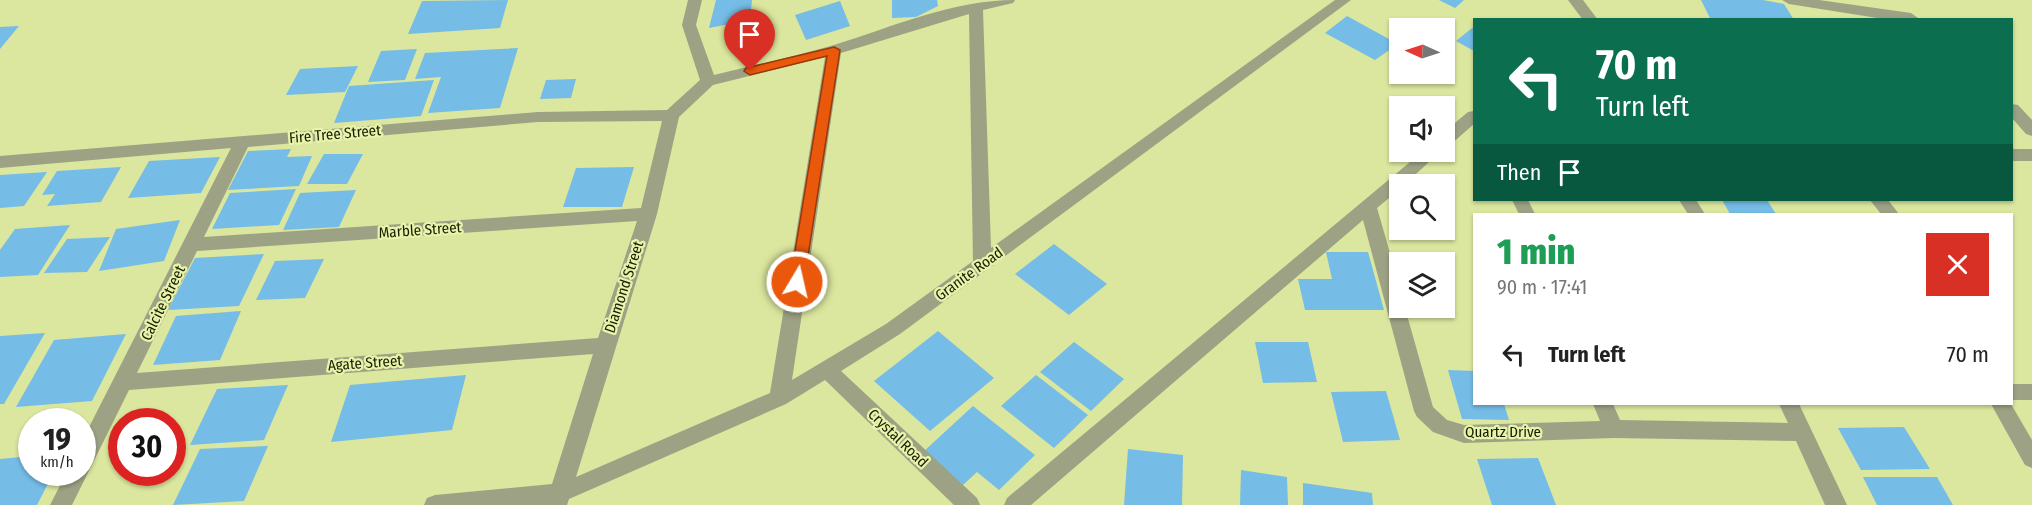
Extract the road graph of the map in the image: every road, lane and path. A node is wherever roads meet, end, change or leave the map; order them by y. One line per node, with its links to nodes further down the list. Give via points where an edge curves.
1 (695, 0): 11 (street, via 688,25)
2 (1008, 0): 7 (street)
3 (1344, 0): 27 (street, Granite Road)
4 (1575, 0): 8 (street)
5 (1789, 0): 9 (street)
6 (950, 7): 7 (street); 10 (street)
7 (976, 8): 27 (street)
8 (1586, 17)
9 (1911, 18)
10 (834, 50): 11 (street); 33 (street)
11 (708, 81): 13 (street)
12 (2013, 110): 15 (street)
13 (671, 115): 17 (street, Fire Tree Street, via 538,117); 25 (street, Diamond Street)
14 (1473, 117): 16 (street)
15 (2032, 130)
16 (1455, 132)
17 (242, 143): 20 (street, Fire Tree Street); 26 (street, Calcite Street)
18 (2013, 155): 19 (street)
19 (2032, 155)
20 (0, 162)
21 (1420, 162): 23 (street)
22 (1880, 201): 24 (street)
23 (1368, 205): 37 (street, Quartz Drive, via 1424,411 1440,426 1464,434); 46 (street)
24 (1889, 213)
25 (648, 214): 26 (street, Marble Street); 28 (street, Diamond Street)
26 (191, 245): 30 (street, Calcite Street)
27 (982, 265): 29 (street, Granite Road, via 893,329)
28 (605, 345): 30 (street, Agate Street); 42 (street, Diamond Street)
29 (827, 370): 33 (street, Granite Road); 45 (street, Crystal Road)
30 (124, 382): 39 (street, Calcite Street)
31 (2013, 392): 32 (street)
32 (2032, 392)
33 (779, 398): 42 (street, Granite Road)
34 (1603, 405): 37 (street)
35 (1790, 405): 38 (street)
36 (2002, 405): 40 (street)
37 (1614, 429): 38 (street, Quartz Drive)
38 (1803, 432): 47 (street)
39 (96, 436)
40 (2032, 459)
41 (71, 486): 43 (street)
42 (559, 499): 44 (street)
43 (61, 505)
44 (435, 505)
45 (969, 505)
46 (1015, 505)
47 (1836, 505)

